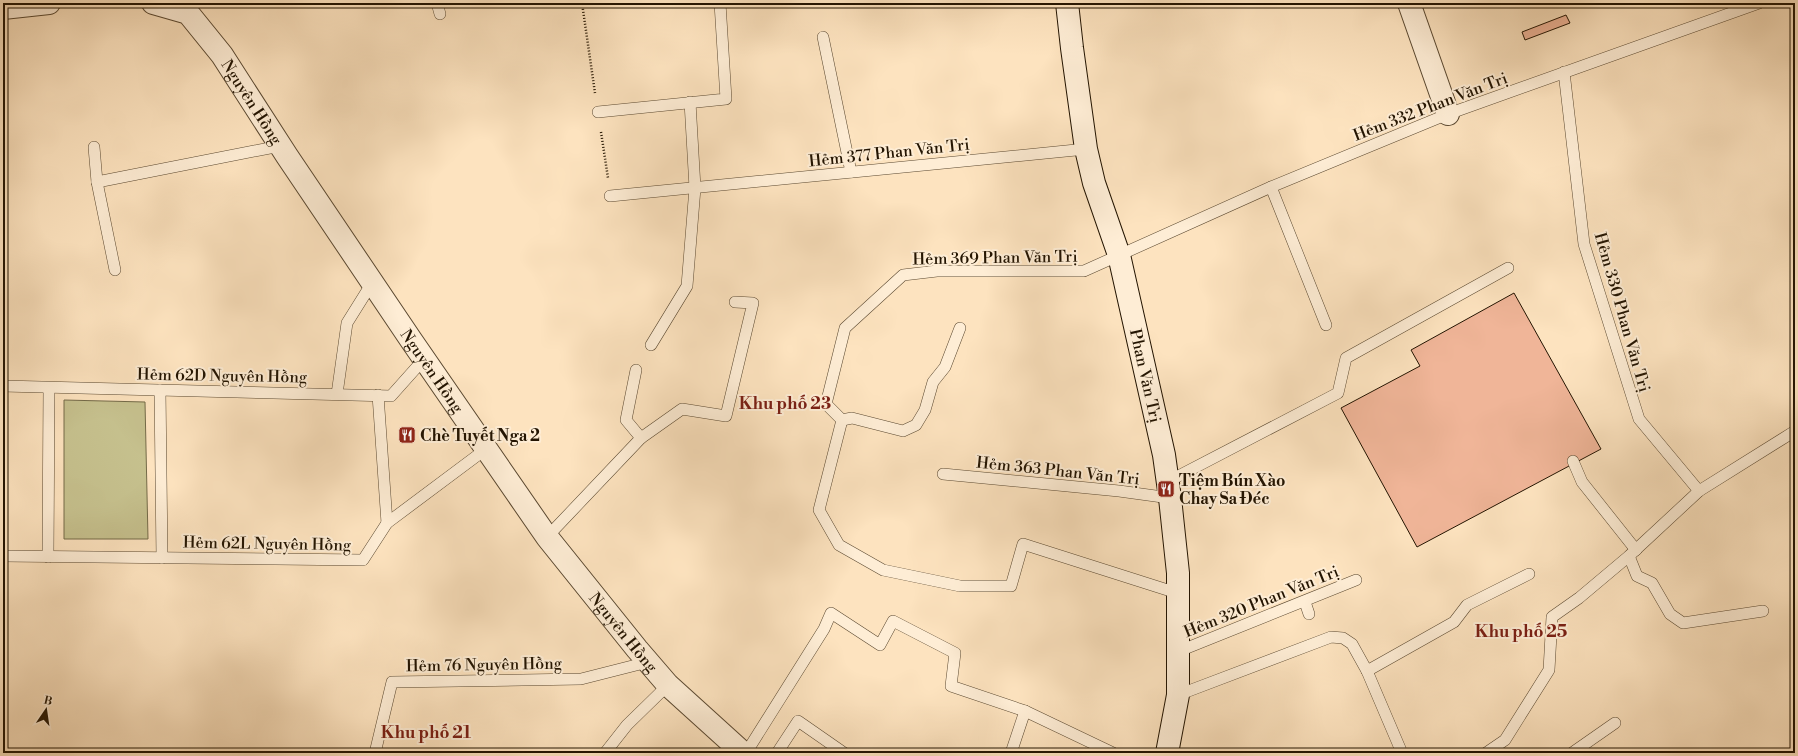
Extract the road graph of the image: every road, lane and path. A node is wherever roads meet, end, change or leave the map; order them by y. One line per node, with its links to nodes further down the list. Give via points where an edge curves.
1 (49, 3): 7 (street)
2 (153, 3): 8 (street, Nguyên Hồng)
3 (720, 3): 11 (lane, via 726,99)
4 (1068, 3): 16 (street, Phan Văn Trị)
5 (1409, 3): 13 (street)
6 (1759, 3): 10 (lane, Hẻm 332 Phan Văn Trị)
7 (3, 8)
8 (188, 8): 14 (street, Nguyên Hồng, via 222,55)
9 (823, 37): 17 (lane)
10 (1564, 72): 13 (lane, Hẻm 332 Phan Văn Trị); 44 (lane, Hẻm 330 Phan Văn Trị, via 1584,244 1639,419)
11 (690, 102): 12 (lane); 20 (lane)
12 (598, 112)
13 (1448, 114): 19 (lane, Hẻm 332 Phan Văn Trị)
14 (280, 146): 18 (lane); 25 (street, Nguyên Hồng)
15 (94, 147): 18 (lane)
16 (1086, 149): 17 (lane, Hẻm 377 Phan Văn Trị); 22 (street, Phan Văn Trị, via 1094,183)
17 (851, 172): 20 (lane, Hẻm 377 Phan Văn Trị)
18 (97, 182): 24 (lane)
19 (1271, 187): 22 (lane, Hẻm 332 Phan Văn Trị); 27 (lane)
20 (695, 188): 21 (lane, Hẻm 377 Phan Văn Trị); 29 (lane, via 687,286)
21 (610, 196)
22 (1119, 255): 37 (lane, Hẻm 369 Phan Văn Trị, via 1084,271 937,271 903,275 845,328 826,404); 43 (street, Phan Văn Trị, via 1164,455)
23 (1508, 268): 43 (lane, via 1346,358 1338,393)
24 (115, 270)
25 (372, 283): 30 (street, Nguyên Hồng); 35 (lane, via 347,323)
26 (735, 302): 39 (lane, via 753,304 726,416 682,409)
27 (1326, 325)
28 (960, 328): 37 (lane, via 945,367 933,382 925,410 916,425 903,431 852,418)
29 (652, 345)
30 (424, 359): 36 (lane, Hẻm 62D Nguyên Hồng, via 391,396); 40 (street, Nguyên Hồng)
31 (636, 370): 39 (lane, via 626,420)
32 (3, 386): 33 (lane, Hẻm 62D Nguyên Hồng)
33 (49, 388): 34 (lane, Hẻm 62D Nguyên Hồng); 49 (lane)
34 (160, 390): 35 (lane, Hẻm 62D Nguyên Hồng); 50 (lane)
35 (337, 394): 36 (lane, Hẻm 62D Nguyên Hồng)
36 (378, 395): 45 (lane)
37 (842, 420): 53 (lane, via 819,510 839,544 883,570 960,586 1011,586 1023,544)
38 (1795, 431): 44 (lane)
39 (641, 438): 46 (lane)
40 (486, 449): 45 (lane, Hẻm 62L Nguyên Hồng); 46 (street, Nguyên Hồng)
41 (1572, 461): 47 (lane, via 1582,482)
42 (943, 474): 43 (lane, Hẻm 363 Phan Văn Trị, via 1111,490)
43 (1169, 490): 53 (street, Phan Văn Trị, via 1178,573)
44 (1699, 491): 47 (lane)
45 (387, 523): 50 (lane, Hẻm 62L Nguyên Hồng, via 363,560)
46 (547, 537): 58 (street, Nguyên Hồng)
47 (1632, 553): 55 (lane, via 1637,576 1652,583 1670,614 1683,623); 74 (lane, via 1580,598 1552,617 1548,670 1505,740)
48 (3, 556): 49 (lane, Hẻm 62L Nguyên Hồng)
49 (48, 557): 50 (lane, Hẻm 62L Nguyên Hồng)
50 (162, 558)
51 (1529, 574): 59 (lane, via 1467,605 1454,622)
52 (1356, 580): 54 (lane, Hẻm 320 Phan Văn Trị)
53 (1177, 593): 57 (street, Phan Văn Trị)
54 (1305, 602): 56 (lane); 57 (lane, Hẻm 320 Phan Văn Trị)
55 (1763, 611)
56 (1309, 614)
57 (1177, 652): 61 (street, Phan Văn Trị)
58 (648, 662): 60 (street, Nguyên Hồng); 64 (lane, Hẻm 76 Nguyên Hồng, via 581,679 392,682)
59 (1367, 671): 61 (lane, via 1352,644 1343,638 1331,637); 73 (lane)
60 (668, 685): 65 (lane, via 627,725); 66 (street, Nguyên Hồng)
61 (1178, 695): 72 (street, Phan Văn Trị)
62 (1026, 711): 67 (lane, via 951,686 955,654 893,621 880,645 831,613 824,629); 70 (lane); 71 (lane)
63 (1615, 723): 75 (lane)
64 (375, 753)
65 (605, 753)
66 (742, 753)
67 (746, 753)
68 (777, 753): 69 (lane, via 798,721)
69 (844, 753)
70 (1011, 753)
71 (1113, 753)
72 (1167, 753)
73 (1402, 753)
74 (1486, 753)
75 (1572, 753)

